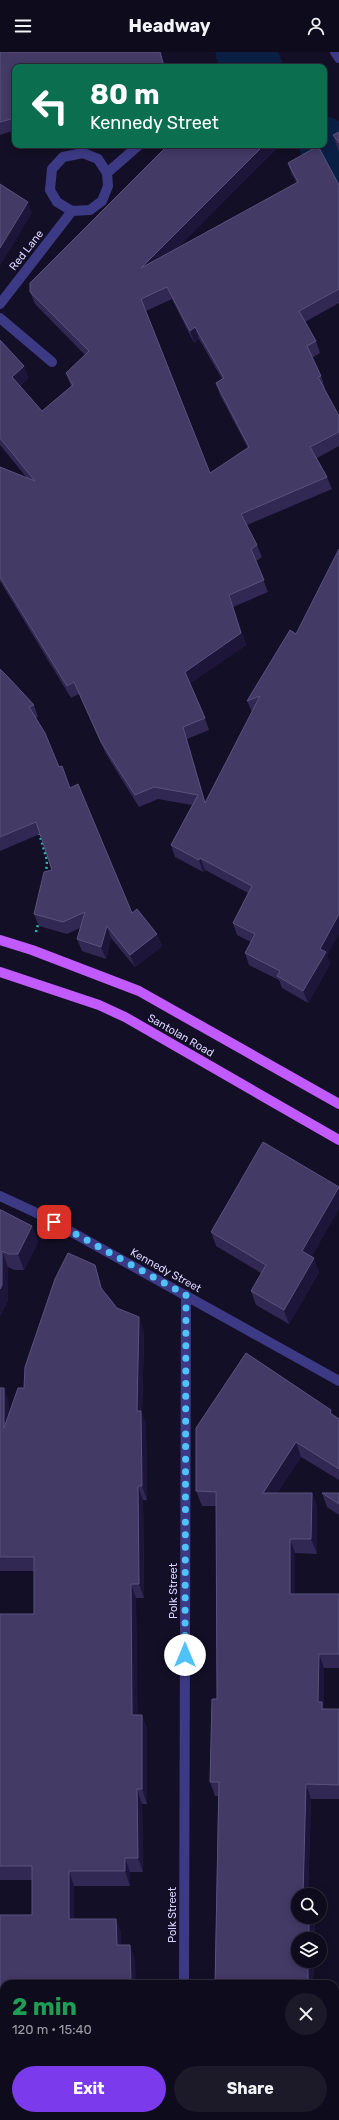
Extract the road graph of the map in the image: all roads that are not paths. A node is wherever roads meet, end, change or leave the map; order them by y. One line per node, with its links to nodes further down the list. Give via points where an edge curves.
1 (335, 52): 2 (street)
2 (339, 58)
3 (136, 148): 4 (street)
4 (107, 173): 5 (street, via 108,186 102,200 90,210); 5 (street, via 98,159 83,153 62,157 52,169 50,190 57,202)
5 (72, 211): 6 (street, Red Lane)
6 (0, 304)
7 (0, 318): 8 (street)
8 (52, 362)
9 (0, 940): 11 (main road, Santolan Road, via 139,991)
10 (0, 972): 12 (main road, Santolan Road, via 99,1005 125,1017)
11 (339, 1104)
12 (339, 1140)
13 (0, 1196): 14 (street, Kennedy Street, via 41,1215)
14 (186, 1295): 15 (street, Kennedy Street); 16 (street, Polk Street)
15 (339, 1381)
16 (184, 1980)

